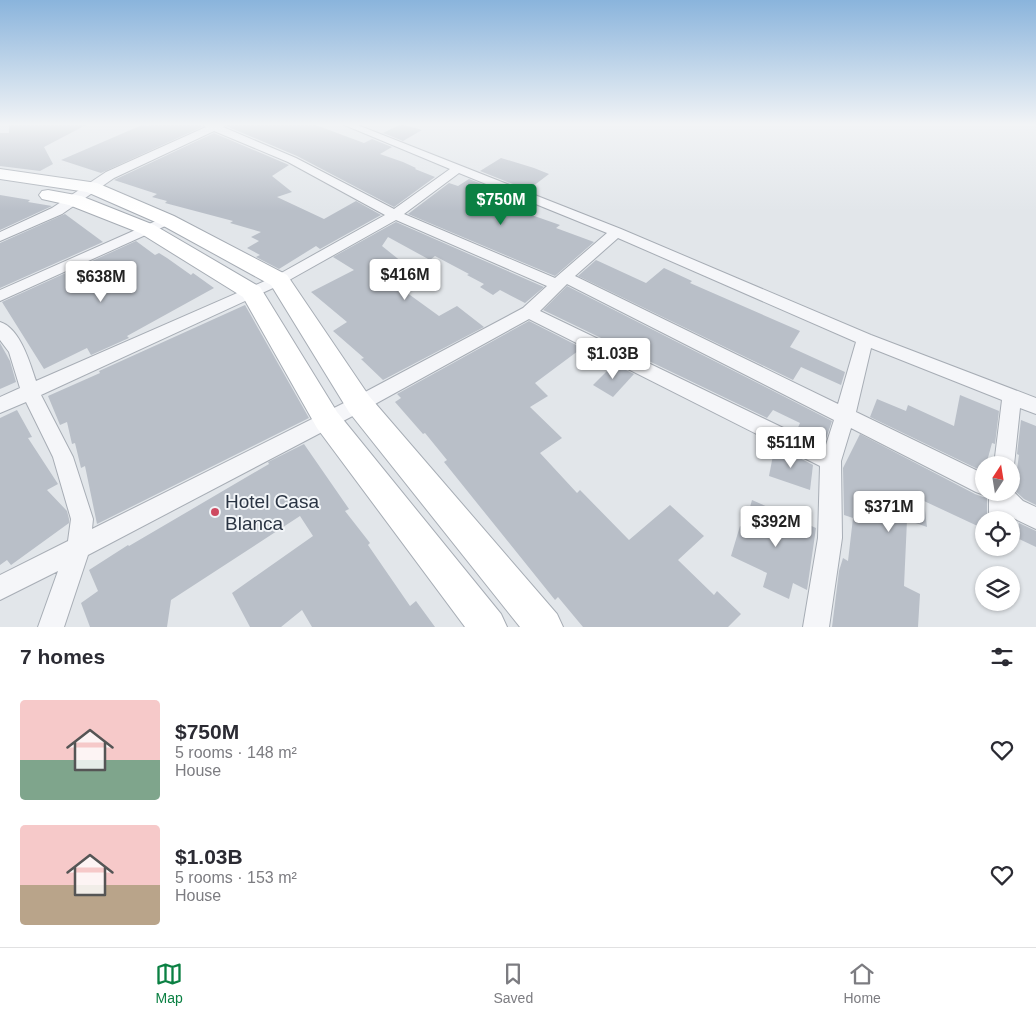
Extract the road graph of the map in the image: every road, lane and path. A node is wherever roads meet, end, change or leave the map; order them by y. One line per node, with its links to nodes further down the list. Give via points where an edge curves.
1 (157, 153): 7 (street)
2 (277, 153): 8 (street)
3 (421, 153): 4 (street)
4 (459, 168): 8 (street); 10 (street)
5 (0, 174): 7 (main road)
6 (0, 186): 7 (main road)
7 (82, 194): 9 (main road); 11 (street, via 57,211)
8 (395, 215): 12 (street); 13 (street)
9 (157, 224): 12 (main road); 14 (main road); 15 (street)
10 (616, 232): 13 (street); 18 (street)
11 (0, 237)
12 (279, 280): 14 (street); 21 (main road)
13 (562, 281): 16 (street); 24 (street)
14 (252, 292): 19 (street); 25 (main road)
15 (0, 296)
16 (529, 312): 21 (street); 27 (street)
17 (0, 328): 19 (street, via 17,350)
18 (865, 339): 20 (street); 24 (street)
19 (30, 391): 22 (street); 31 (street, via 63,457 82,519)
20 (1012, 397): 23 (street); 26 (street)
21 (360, 404): 25 (street); 35 (main road)
22 (0, 405)
23 (1036, 406)
24 (844, 414): 27 (street); 28 (street)
25 (327, 420): 31 (street); 34 (main road)
26 (1005, 456)
27 (831, 461): 36 (street, via 830,538)
28 (975, 480)
29 (1008, 501): 30 (street)
30 (1036, 518)
31 (79, 546): 32 (street); 33 (street)
32 (0, 588)
33 (51, 627)
34 (488, 627)
35 (544, 627)
36 (816, 627)

